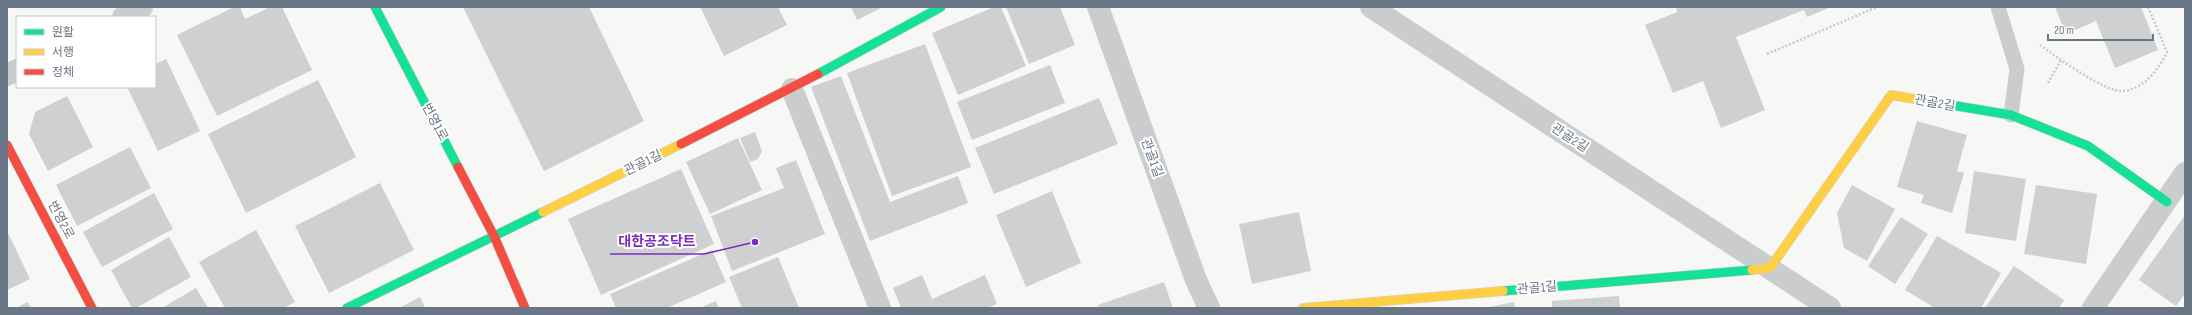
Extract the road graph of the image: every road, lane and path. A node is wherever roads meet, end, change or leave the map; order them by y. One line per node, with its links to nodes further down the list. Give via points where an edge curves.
1 (142, 7): 9 (street)
2 (375, 7): 21 (street, 번영1로)
3 (941, 7): 16 (street, 관골1길)
4 (1098, 7): 27 (street, 관골1길, via 1196,280)
5 (1371, 7): 22 (street, 관골2길)
6 (1877, 7): 11 (path)
7 (1998, 7): 17 (lane, via 2017,69)
8 (2148, 7): 12 (path, via 2167,52 2160,68 2143,83 2123,92 2108,88)
9 (125, 16)
10 (2040, 45): 12 (path)
11 (1767, 54)
12 (2061, 60): 15 (path)
13 (16, 70): 14 (street)
14 (7, 75)
15 (2048, 83)
16 (792, 89): 21 (street, 관골1길); 26 (street)
17 (2011, 115): 20 (street, 관골2길, via 2088,146); 22 (street, 관골2길, via 1892,95)
18 (7, 144): 23 (street, 번영2로)
19 (2185, 175): 20 (street)
20 (2166, 202): 30 (street)
21 (494, 236): 24 (street); 25 (street, 번영1로)
22 (1770, 268): 28 (street, 관골1길); 29 (street, 관골2길)
23 (92, 308)
24 (347, 308)
25 (525, 308)
26 (880, 308)
27 (1209, 308)
28 (1303, 308)
29 (1830, 308)
30 (2093, 308)

